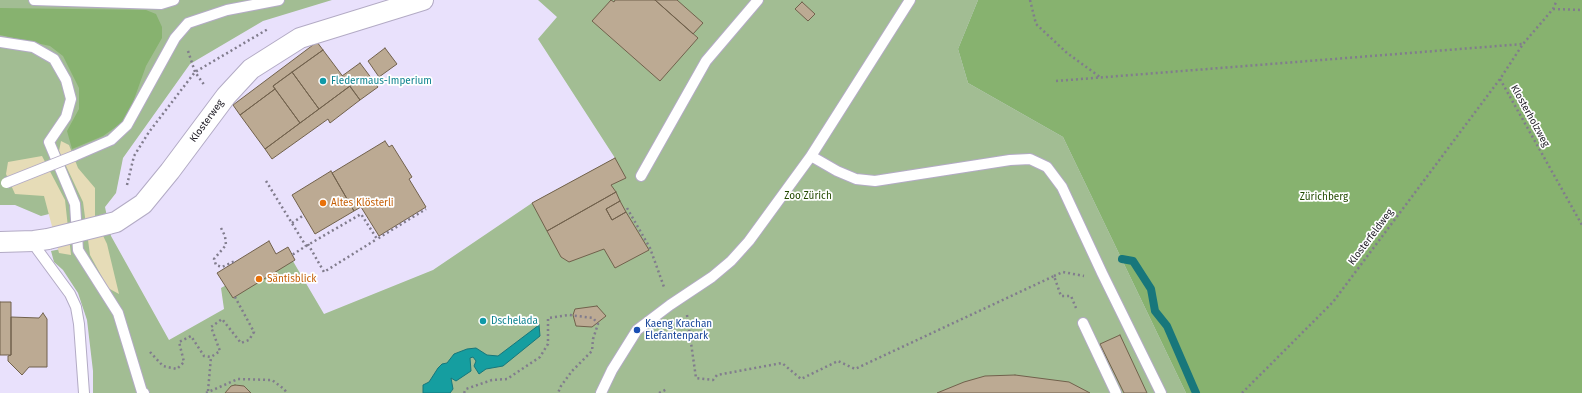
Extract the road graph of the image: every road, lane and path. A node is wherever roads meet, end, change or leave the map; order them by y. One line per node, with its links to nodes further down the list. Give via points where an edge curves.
1 (34, 0): 2 (lane, via 161,4)
2 (174, 0)
3 (279, 0): 19 (lane, bridge, via 227,10 188,23 175,38 127,125 111,140)
4 (423, 0): 28 (street, Klosterweg, bridge, via 300,38 251,69 226,96 143,204 116,222)
5 (758, 0): 17 (lane, via 706,61)
6 (910, 0): 16 (lane)
7 (1030, 0): 13 (path, via 1036,24 1067,53)
8 (1557, 0): 9 (path, Klosterholzweg)
9 (1554, 9): 10 (path); 12 (path, Klosterholzweg)
10 (1582, 10)
11 (0, 42): 44 (lane, via 33,47 54,59 66,80 71,99 66,118 49,142 75,204 78,250 118,313)
12 (1523, 44): 13 (path); 14 (path, Klosterholzweg)
13 (1100, 77): 15 (path)
14 (1500, 80): 24 (path, Klosterholzweg); 52 (path, Klosterfeldweg, via 1333,302)
15 (1056, 81)
16 (811, 156): 32 (lane, via 837,172 856,179 875,181 1030,159 1048,167 1062,187); 48 (lane, via 749,241 731,261 637,330)
17 (641, 176)
18 (266, 181): 23 (path)
19 (3, 184)
20 (627, 208): 34 (path, via 650,248)
21 (426, 209): 26 (path)
22 (304, 215): 23 (path)
23 (292, 223): 29 (path)
24 (1582, 225)
25 (221, 228): 31 (path, via 226,245 214,259 216,265 222,268)
26 (377, 239): 29 (path, via 361,214); 29 (path, via 324,272)
27 (0, 242): 28 (street, Klosterweg, via 34,241)
28 (42, 244): 43 (lane, via 76,307 80,324)
29 (307, 245): 30 (path)
30 (292, 255)
31 (235, 261)
32 (1102, 273): 33 (path, via 1092,277 1062,272); 51 (lane)
33 (1054, 276): 36 (path, via 1061,296 1071,296); 38 (path, via 855,369 838,361 801,379 782,363 717,375 713,380 696,378)
34 (661, 280)
35 (235, 297): 40 (path, via 254,332 249,340 241,343 222,319 211,327 220,351)
36 (1076, 308)
37 (1083, 323): 50 (lane)
38 (690, 333)
39 (149, 351): 40 (path, via 163,366 177,369 184,362 179,342 191,336 204,356)
40 (211, 357): 42 (path)
41 (667, 389): 49 (path)
42 (207, 392): 45 (path, via 238,379 272,380)
43 (84, 393)
44 (144, 393)
45 (287, 393)
46 (464, 393): 47 (path, via 466,389 492,380 507,379 540,357 548,344 548,318 569,315 593,318 598,324 592,351 572,371)
47 (558, 393)
48 (601, 393)
49 (659, 393)
50 (1116, 393)
51 (1161, 393)
52 (1242, 393)

